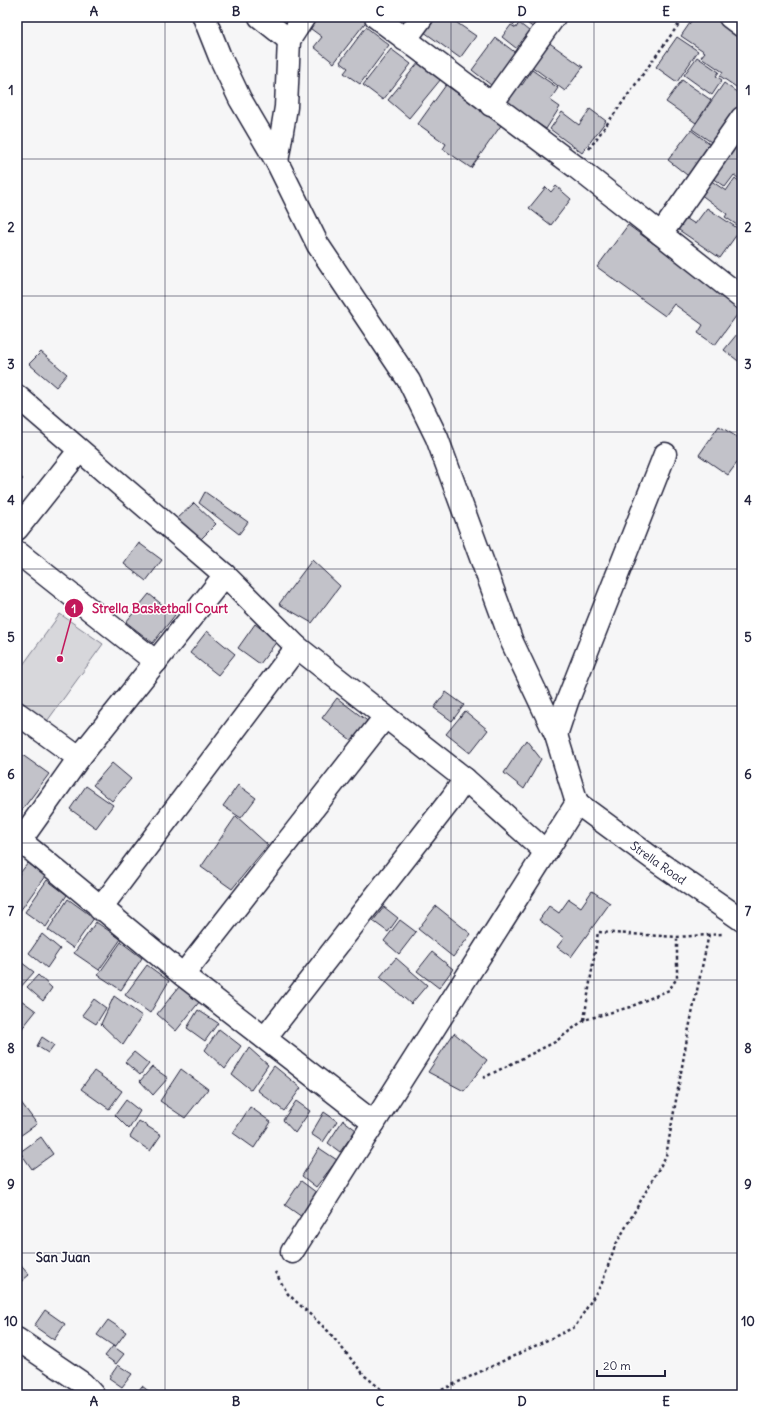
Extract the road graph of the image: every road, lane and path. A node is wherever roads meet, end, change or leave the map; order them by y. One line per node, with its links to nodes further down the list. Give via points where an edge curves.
1 (204, 17): 14 (street, via 240,99)
2 (260, 17): 10 (street)
3 (304, 17): 10 (street)
4 (376, 17): 11 (street)
5 (422, 17): 11 (street)
6 (554, 17): 12 (street)
7 (684, 17): 15 (path)
8 (730, 17): 9 (street)
9 (742, 26)
10 (289, 40): 14 (street, via 286,107)
11 (405, 40): 12 (street)
12 (490, 105): 15 (street)
13 (742, 118): 16 (street)
14 (277, 162): 28 (street, via 318,245 409,381 433,430 512,642)
15 (576, 167): 16 (street)
16 (661, 234): 17 (street)
17 (742, 298)
18 (17, 396): 19 (street)
19 (79, 451): 21 (street); 23 (street)
20 (665, 454): 28 (street)
21 (17, 529)
22 (17, 552): 25 (street)
23 (224, 575): 24 (street); 25 (street)
24 (297, 647): 27 (street); 34 (street)
25 (156, 662): 29 (street)
26 (17, 713): 29 (street)
27 (385, 716): 30 (street); 38 (street)
28 (556, 735): 31 (street)
29 (79, 758): 32 (street)
30 (464, 779): 33 (street); 40 (street)
31 (577, 803): 33 (street); 35 (street, Strella Road)
32 (19, 840): 34 (street)
33 (546, 852): 42 (street)
34 (100, 908): 38 (street)
35 (739, 917): 36 (path, via 735,934)
36 (709, 934): 37 (path); 48 (path, via 666,1156 615,1246 602,1283 575,1328)
37 (677, 937): 39 (path, via 677,978 669,990 630,1008); 39 (path, via 598,932)
38 (183, 975): 40 (street)
39 (584, 1020): 41 (path, via 555,1042)
40 (265, 1038): 42 (street)
41 (483, 1078)
42 (374, 1123): 43 (street)
43 (292, 1252)
44 (275, 1272): 47 (path, via 288,1294 328,1331 365,1376)
45 (17, 1339): 46 (street, via 82,1383)
46 (93, 1395)
47 (388, 1395)
48 (431, 1395)

